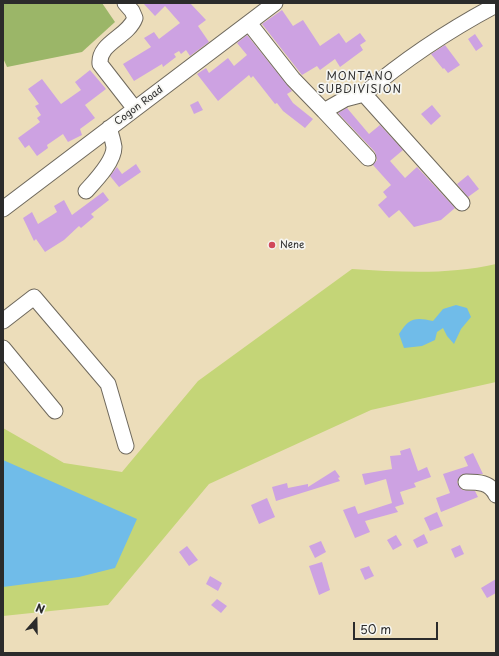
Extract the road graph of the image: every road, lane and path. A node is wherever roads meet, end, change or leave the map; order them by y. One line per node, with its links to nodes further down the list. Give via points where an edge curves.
1 (125, 3): 6 (street, via 135,18 133,25 104,49 99,57 100,64)
2 (275, 3): 4 (street, Cogon Road)
3 (496, 5): 5 (street, via 430,43 393,69)
4 (249, 23): 6 (street, Cogon Road); 7 (street, via 293,80)
5 (364, 94): 7 (street, via 346,99); 11 (street)
6 (135, 109): 8 (street, Cogon Road)
7 (324, 111): 9 (street)
8 (109, 128): 10 (street, via 114,146 113,155 102,174); 12 (street, Cogon Road)
9 (368, 158)
10 (86, 192)
11 (462, 203)
12 (3, 209)
13 (3, 321): 16 (street, via 34,297 108,384)
14 (3, 348): 15 (street)
15 (55, 411)
16 (126, 446)
17 (466, 482): 18 (street, via 479,482 489,486)
18 (496, 495)

